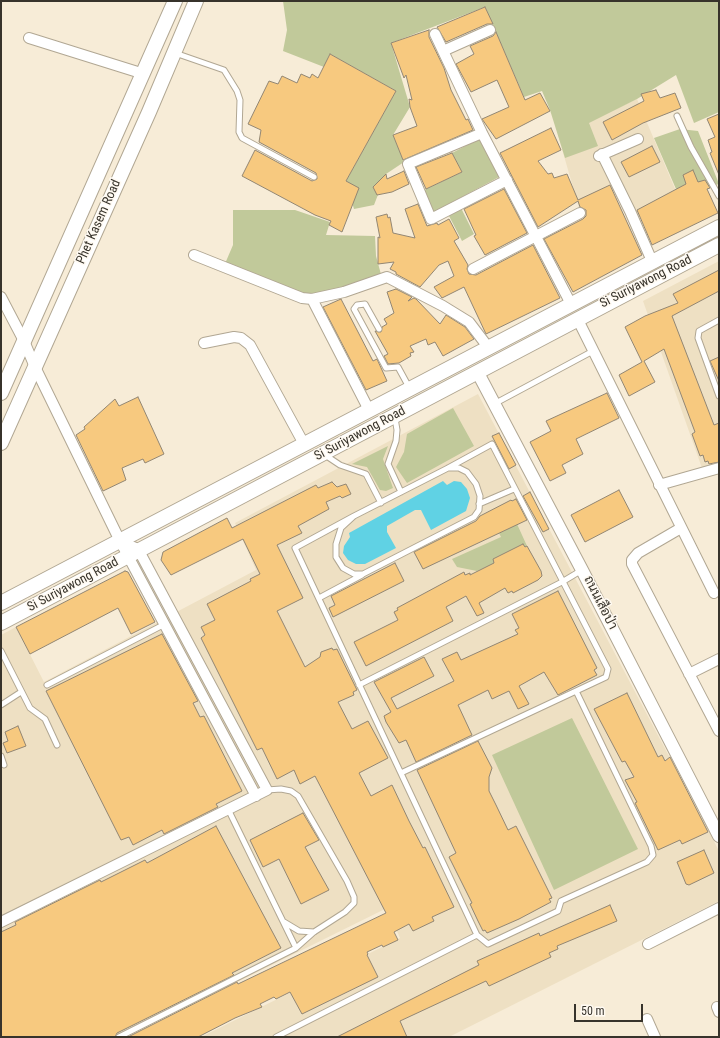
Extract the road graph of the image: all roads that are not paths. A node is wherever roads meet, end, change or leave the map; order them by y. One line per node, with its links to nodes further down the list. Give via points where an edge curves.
1 (175, 1): 8 (main road, Phet Kasem Road)
2 (196, 1): 7 (main road, Phet Kasem Road)
3 (490, 30): 6 (street)
4 (435, 34): 6 (street)
5 (29, 38): 8 (street)
6 (443, 51): 10 (street)
7 (174, 53): 12 (lane, via 224,70 238,91 239,132 242,138); 33 (main road, Phet Kasem Road)
8 (144, 74): 28 (main road, Phet Kasem Road)
9 (677, 116): 14 (lane, via 691,147)
10 (482, 133): 13 (street); 13 (street, via 408,164 430,218)
11 (638, 139): 20 (street, via 600,155 630,206)
12 (314, 177)
13 (508, 180): 17 (street)
14 (719, 196)
15 (580, 213): 17 (street)
16 (719, 227): 20 (main road, Si Suriyawong Road)
17 (536, 237): 21 (street); 24 (street)
18 (719, 244): 25 (main road, Si Suriyawong Road)
19 (194, 255): 22 (street, via 302,298)
20 (652, 261): 24 (main road, Si Suriyawong Road)
21 (472, 269)
22 (312, 299): 30 (street, via 344,292 387,277 469,322); 39 (street)
23 (2, 300): 28 (street)
24 (571, 304): 25 (main road); 30 (main road, Si Suriyawong Road)
25 (577, 318): 31 (street); 34 (main road, Si Suriyawong Road)
26 (719, 320): 37 (lane, via 700,331 698,338)
27 (379, 329): 35 (lane, via 365,304 358,305 354,310 386,368 398,366)
28 (24, 341): 33 (street); 36 (main road, Phet Kasem Road)
29 (204, 343): 42 (street, via 234,337 241,338 250,345)
30 (488, 348): 32 (main road, Si Suriyawong Road)
31 (593, 351): 38 (lane); 46 (street)
32 (470, 358): 34 (main road); 35 (main road, Si Suriyawong Road)
33 (35, 367): 41 (main road, Phet Kasem Road); 53 (street)
34 (478, 373): 38 (street, ถนนเสือป่า); 40 (main road, Si Suriyawong Road)
35 (410, 390): 39 (main road, Si Suriyawong Road)
36 (1, 394)
37 (719, 396)
38 (494, 404): 55 (street, ถนนเสือป่า)
39 (369, 410): 42 (main road, Si Suriyawong Road)
40 (394, 417): 43 (main road, Si Suriyawong Road); 48 (lane, via 396,442 388,464)
41 (1, 443)
42 (304, 444): 53 (main road, Si Suriyawong Road)
43 (323, 454): 49 (lane, via 340,465 366,474); 54 (main road, Si Suriyawong Road)
44 (448, 468): 47 (lane, via 492,444); 48 (lane); 50 (lane, via 459,468 467,472 476,484 480,496)
45 (719, 468): 46 (street)
46 (659, 485): 52 (street)
47 (514, 489): 50 (lane); 57 (lane)
48 (401, 492): 49 (lane)
49 (381, 503): 51 (lane)
50 (479, 504): 56 (lane, via 479,510 474,517)
51 (354, 516): 56 (lane, via 341,528 336,544 336,557 343,568 354,574); 59 (lane, via 295,548)
52 (681, 528): 58 (street); 65 (street, via 638,553 632,564)
53 (120, 541): 54 (street); 60 (main road, Si Suriyawong Road)
54 (133, 552): 61 (main road, Si Suriyawong Road); 62 (street); 70 (street)
55 (582, 570): 57 (lane); 81 (street, ถนนเสือป่า)
56 (363, 574): 59 (lane)
57 (562, 582): 67 (lane); 68 (lane, via 608,669 606,677)
58 (714, 593)
59 (319, 598): 67 (lane)
60 (1, 603)
61 (1, 623)
62 (165, 624): 66 (lane); 72 (street)
63 (1, 651): 69 (lane)
64 (719, 659): 65 (street)
65 (689, 674): 73 (street)
66 (46, 685)
67 (359, 685): 77 (lane)
68 (576, 691): 77 (lane); 86 (lane, via 651,846 653,855 647,862 562,901 558,911 488,944)
69 (22, 692): 71 (lane); 74 (lane, via 30,708 45,719)
70 (220, 701): 72 (street); 78 (street)
71 (1, 705)
72 (208, 707): 79 (street)
73 (719, 731)
74 (57, 745)
75 (1, 756): 76 (lane)
76 (4, 765)
77 (401, 773): 86 (lane)
78 (267, 790): 79 (street); 85 (lane, via 292,792 298,796 354,897 354,903 345,912)
79 (256, 796): 80 (street)
80 (228, 809): 83 (lane); 84 (street)
81 (719, 836)
82 (719, 908): 87 (street)
83 (283, 921): 85 (lane, via 299,932); 88 (lane)
84 (1, 922)
85 (314, 932): 88 (lane)
86 (477, 935): 91 (lane)
87 (648, 944)
88 (296, 948): 90 (lane)
89 (647, 1019): 92 (street)
90 (119, 1037)
91 (276, 1037)
92 (655, 1037)

